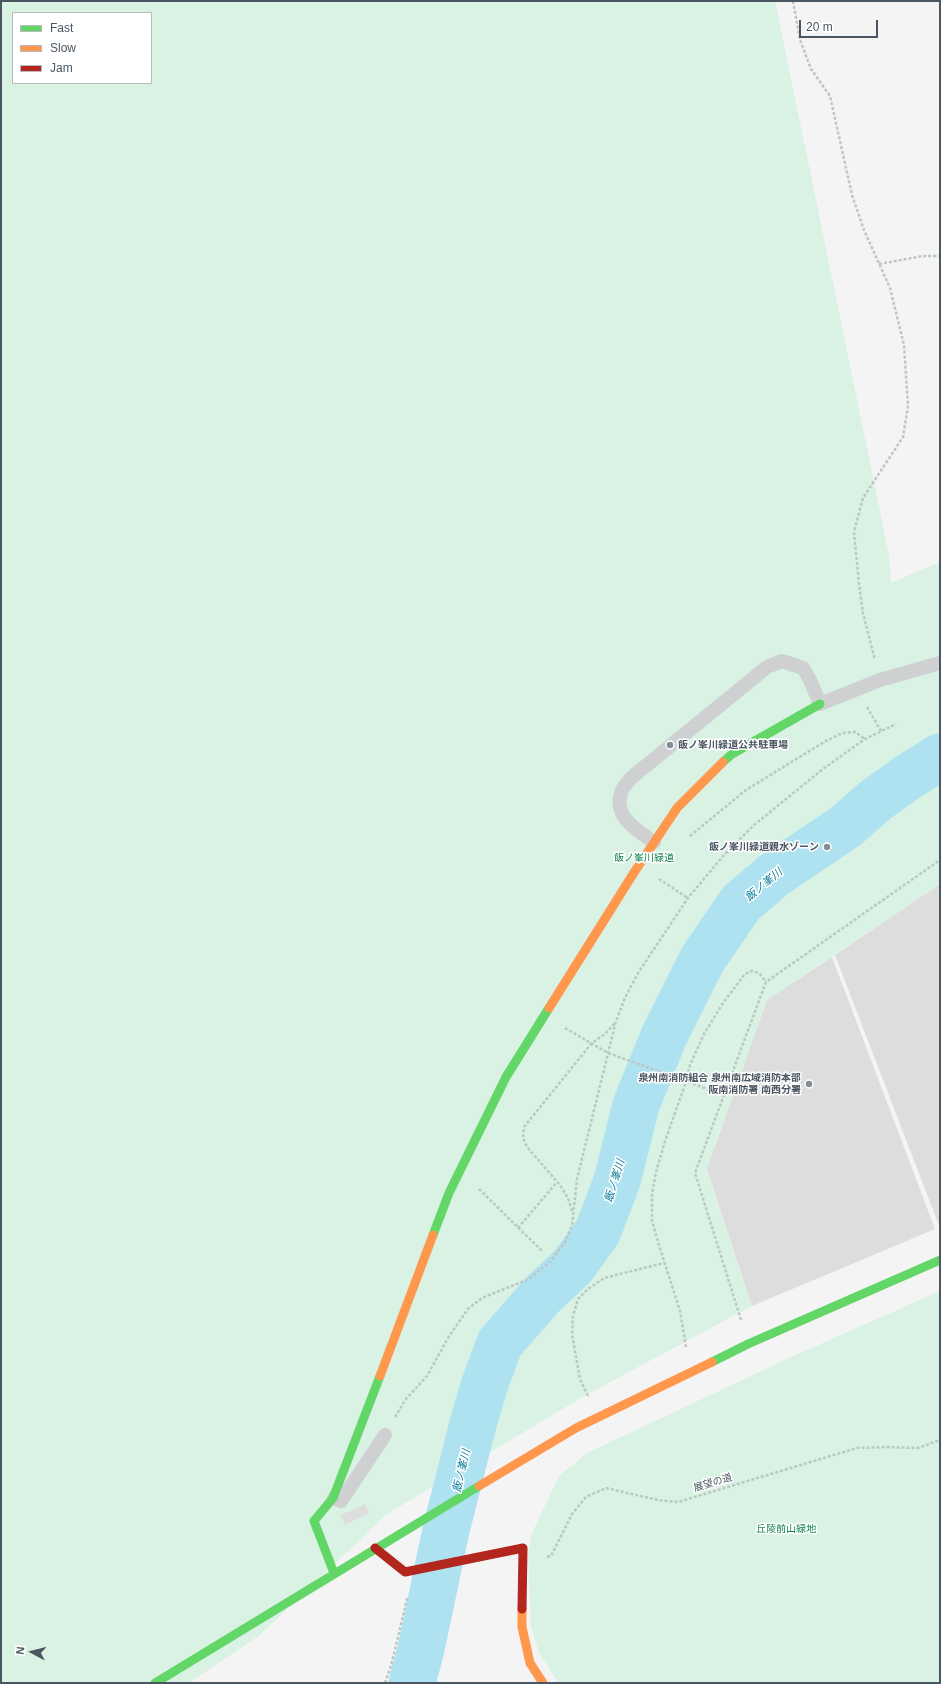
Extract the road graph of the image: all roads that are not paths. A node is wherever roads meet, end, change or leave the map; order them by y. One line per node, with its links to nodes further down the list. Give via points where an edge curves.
1 (940, 663): 2 (lane, via 880,680)
2 (820, 704): 3 (street, via 732,754 676,808); 3 (lane, via 803,668 782,661 767,667 638,772 621,793 619,804 623,816 631,826)
3 (654, 842): 6 (street, via 506,1077 460,1170)
4 (940, 1260): 7 (street, via 748,1344 576,1428)
5 (385, 1435): 6 (lane, via 341,1501)
6 (333, 1498): 8 (street, via 314,1521)
7 (375, 1548): 8 (street); 10 (street, via 404,1572 523,1548 522,1626 530,1663)
8 (334, 1572): 9 (street)
9 (155, 1683)
10 (543, 1683)

